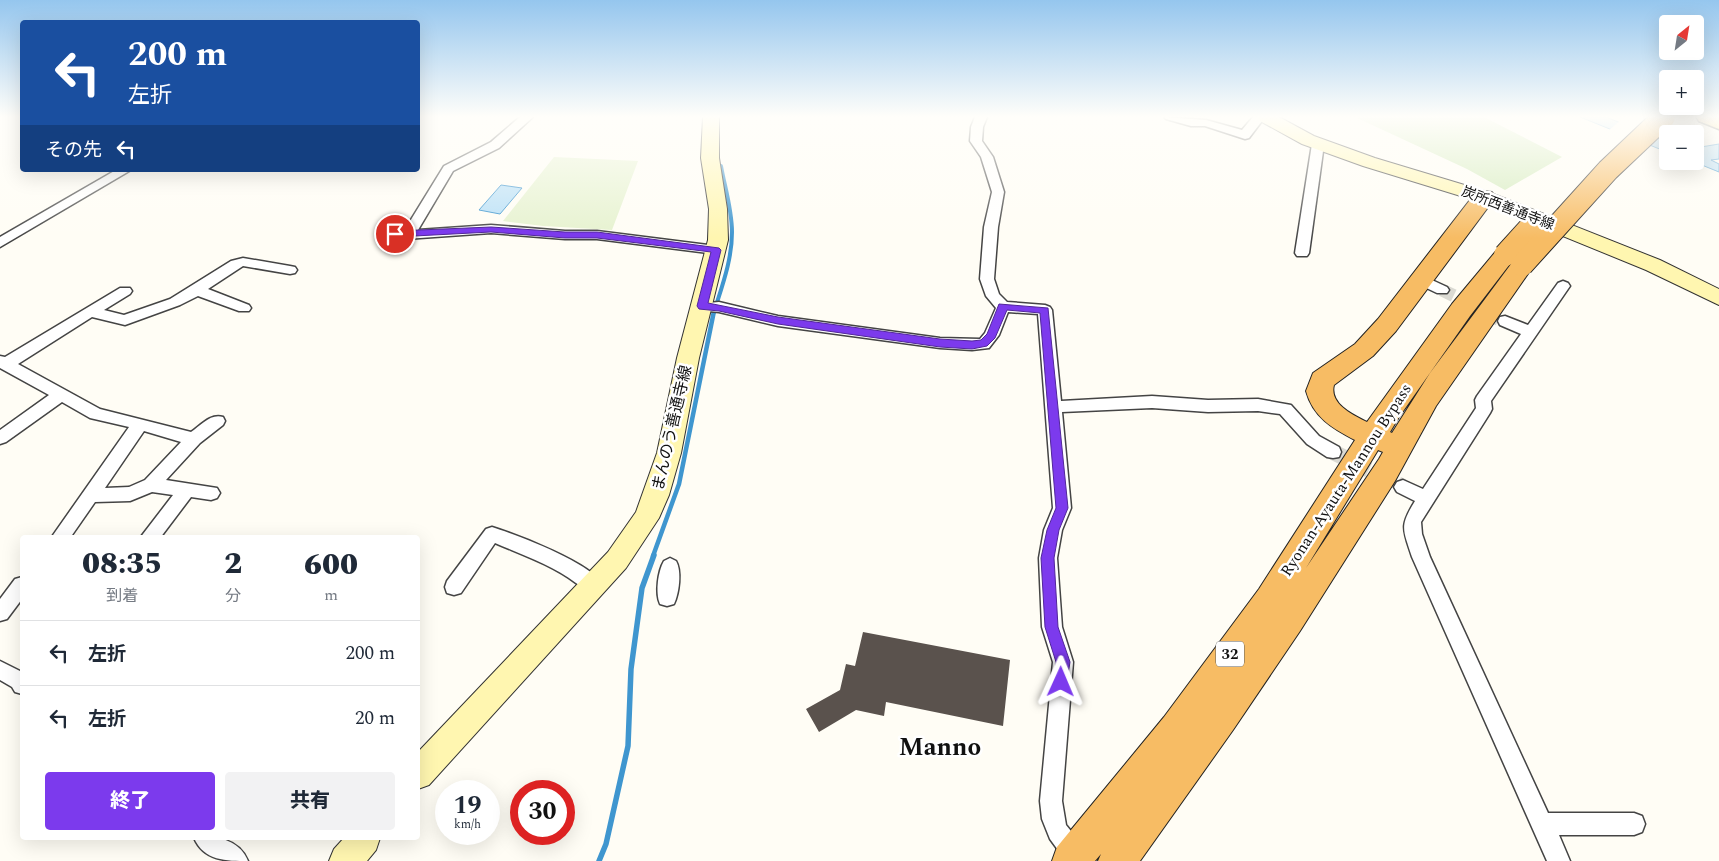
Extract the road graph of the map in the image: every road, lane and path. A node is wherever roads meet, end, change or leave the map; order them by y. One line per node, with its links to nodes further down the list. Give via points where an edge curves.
1 (470, 157): 11 (street, via 447,168)
2 (710, 157): 13 (main road, まんのう善通寺線, via 719,229)
3 (988, 157): 22 (street, via 998,192 991,227 987,280 993,296)
4 (1316, 157): 14 (street)
5 (1359, 157): 9 (main road, 炭所西善通寺線)
6 (1596, 157): 15 (highway, Ryonan-Ayauta-Mannou Bypass / 32, bridge, via 1550,204)
7 (1620, 157): 15 (highway, Ryonan-Ayauta-Mannou Bypass / 32, bridge, via 1568,211)
8 (122, 172): 12 (street)
9 (1484, 197): 20 (main road, 炭所西善通寺線, via 1653,266); 34 (highway, via 1432,285 1364,350 1319,385 1322,402 1332,414)
10 (390, 232): 13 (street, via 406,235 491,230 597,235)
11 (410, 232)
12 (0, 243)
13 (716, 250): 21 (main road, まんのう善通寺線)
14 (1302, 253)
15 (1514, 260): 34 (highway, Ryonan-Ayauta-Mannou Bypass / 32, via 1412,421)
16 (290, 270): 18 (street, via 243,262)
17 (1563, 286): 26 (street)
18 (197, 290): 23 (street); 24 (street, via 175,302 125,320)
19 (125, 291): 24 (street)
20 (1719, 298)
21 (710, 307): 22 (street, via 778,321 972,345 984,344 992,336); 45 (main road, まんのう善通寺線, via 688,358 669,454 656,495 632,540)
22 (1003, 307): 29 (street, via 1045,310)
23 (244, 308)
24 (90, 312): 27 (street)
25 (1505, 321): 26 (street)
26 (1530, 332): 41 (street, via 1483,400 1484,409)
27 (3, 363): 28 (street)
28 (61, 395): 31 (street, via 96,414); 32 (street)
29 (1054, 407): 35 (street, via 1152,402 1285,408 1313,440); 57 (street, via 1062,508 1053,530 1048,558 1052,627 1063,662 1051,801 1053,824)
30 (217, 421): 33 (street)
31 (140, 424): 33 (street); 40 (street)
32 (0, 438)
33 (194, 439): 36 (street)
34 (1386, 442): 57 (highway, Ryonan-Ayauta-Mannou Bypass / 32, via 1176,729); 60 (highway, Ryonan-Ayauta-Mannou Bypass / 32, via 1387,471 1276,640)
35 (1333, 452)
36 (150, 485): 38 (street); 40 (street, via 130,494)
37 (1403, 487): 41 (street)
38 (187, 489): 39 (street); 43 (street)
39 (211, 493)
40 (91, 495): 42 (street)
41 (1427, 499): 53 (street, via 1412,521 1421,557)
42 (62, 535)
43 (151, 535)
44 (670, 566): 48 (street)
45 (594, 585): 46 (street, via 566,565 492,534); 52 (main road, まんのう善通寺線)
46 (454, 587)
47 (20, 588): 49 (street)
48 (667, 598)
49 (0, 613)
50 (0, 670): 51 (street)
51 (20, 682)
52 (420, 772)
53 (1542, 824): 54 (street); 61 (street)
54 (1634, 824)
55 (208, 840): 58 (street)
56 (362, 840): 59 (main road)
57 (1074, 858)
58 (237, 861)
59 (346, 861)
60 (1117, 861)
61 (1559, 861)

